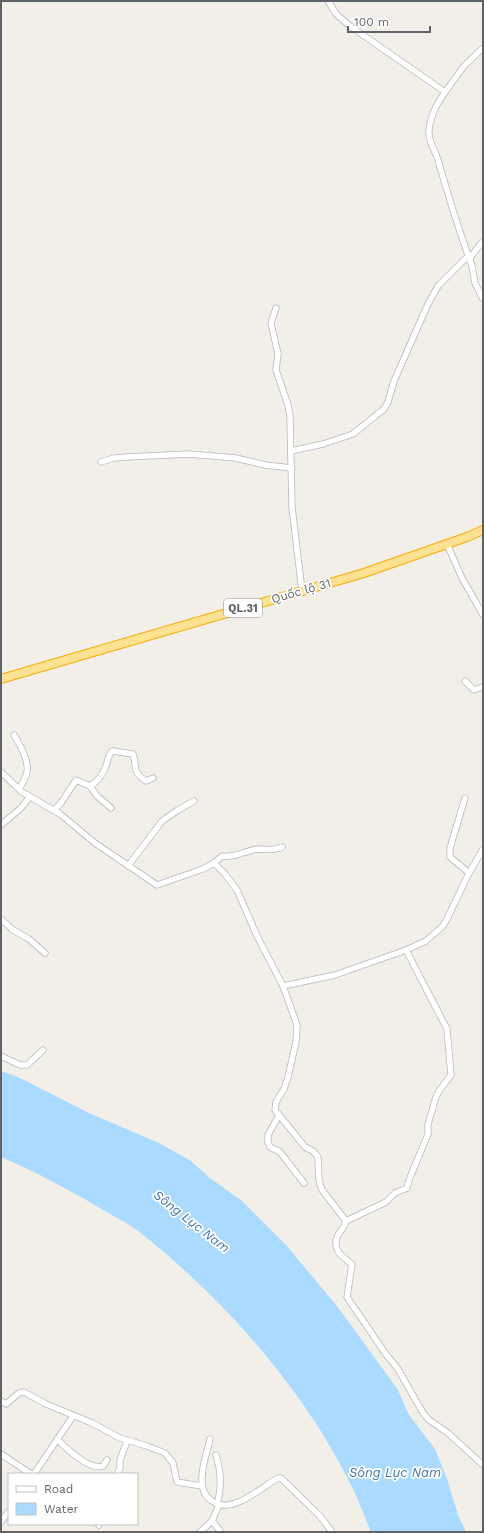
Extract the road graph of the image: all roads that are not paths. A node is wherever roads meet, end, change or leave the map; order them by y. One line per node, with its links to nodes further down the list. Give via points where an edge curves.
1 (328, 1): 3 (street, via 337,15 350,26)
2 (483, 48): 3 (street, via 464,66)
3 (445, 92): 5 (street, via 431,117 430,140)
4 (483, 241): 5 (street)
5 (469, 258): 6 (street, via 475,283); 8 (street, via 438,286 394,381 388,402 380,414 344,438)
6 (483, 299)
7 (276, 308): 8 (street, via 271,323 278,354 276,370 290,417)
8 (291, 451): 10 (street)
9 (101, 462): 10 (street, via 127,456 189,454 236,458)
10 (292, 468): 13 (street, via 292,507)
11 (483, 530): 12 (highway, Quốc lộ 31 / QL.31)
12 (447, 544): 13 (highway, Quốc lộ 31 / QL.31); 14 (street)
13 (302, 591): 15 (highway, Quốc lộ 31 / QL.31)
14 (483, 615)
15 (1, 679)
16 (465, 681): 17 (street, via 474,690)
17 (483, 687)
18 (14, 735): 22 (street, via 28,768)
19 (1, 772): 22 (street)
20 (153, 778): 21 (street, via 146,780 137,773 133,754 112,751 97,781)
21 (90, 786): 26 (street); 27 (street, via 76,780)
22 (19, 790): 23 (street)
23 (29, 798): 27 (street); 28 (street)
24 (465, 798): 33 (street, via 450,848 450,857)
25 (194, 801): 32 (street, via 162,821)
26 (111, 808)
27 (54, 810): 32 (street)
28 (1, 825)
29 (282, 847): 31 (street, via 230,857 222,856)
30 (483, 849): 33 (street)
31 (214, 863): 32 (street, via 158,885); 37 (street, via 237,890)
32 (128, 866)
33 (469, 873): 35 (street, via 442,926 426,941)
34 (1, 919): 36 (street)
35 (406, 950): 37 (street, via 335,975); 42 (street, via 447,1029 451,1075 436,1098 428,1124 428,1134 407,1188 395,1193 386,1202)
36 (45, 953)
37 (283, 986): 40 (street, via 298,1030 288,1077 275,1106)
38 (42, 1050): 39 (street, via 27,1065 20,1065)
39 (1, 1056)
40 (279, 1115): 41 (street, via 268,1135 268,1142 270,1147 283,1155); 42 (street, via 305,1147 318,1157 322,1190)
41 (304, 1183)
42 (346, 1221): 51 (street, via 336,1244 338,1252 352,1264 348,1300 398,1369 428,1420 448,1432)
43 (1, 1401): 44 (street, via 6,1404 24,1392)
44 (73, 1416): 45 (street); 47 (street)
45 (57, 1439): 50 (street, via 83,1461 95,1467 103,1466); 53 (street)
46 (210, 1439): 55 (street, via 202,1472)
47 (127, 1441): 54 (street); 55 (street, via 165,1453 173,1463 177,1482)
48 (1, 1454): 52 (street)
49 (216, 1455): 56 (street, via 220,1490)
50 (107, 1460)
51 (483, 1466)
52 (30, 1473)
53 (35, 1473)
54 (118, 1473)
55 (202, 1486): 56 (street, via 207,1498)
56 (218, 1504): 58 (street); 62 (street, via 228,1506 243,1500 281,1478 320,1516)
57 (8, 1512): 59 (street)
58 (212, 1521): 60 (street); 61 (street)
59 (1, 1522)
60 (200, 1532)
61 (221, 1532)
62 (332, 1532)

